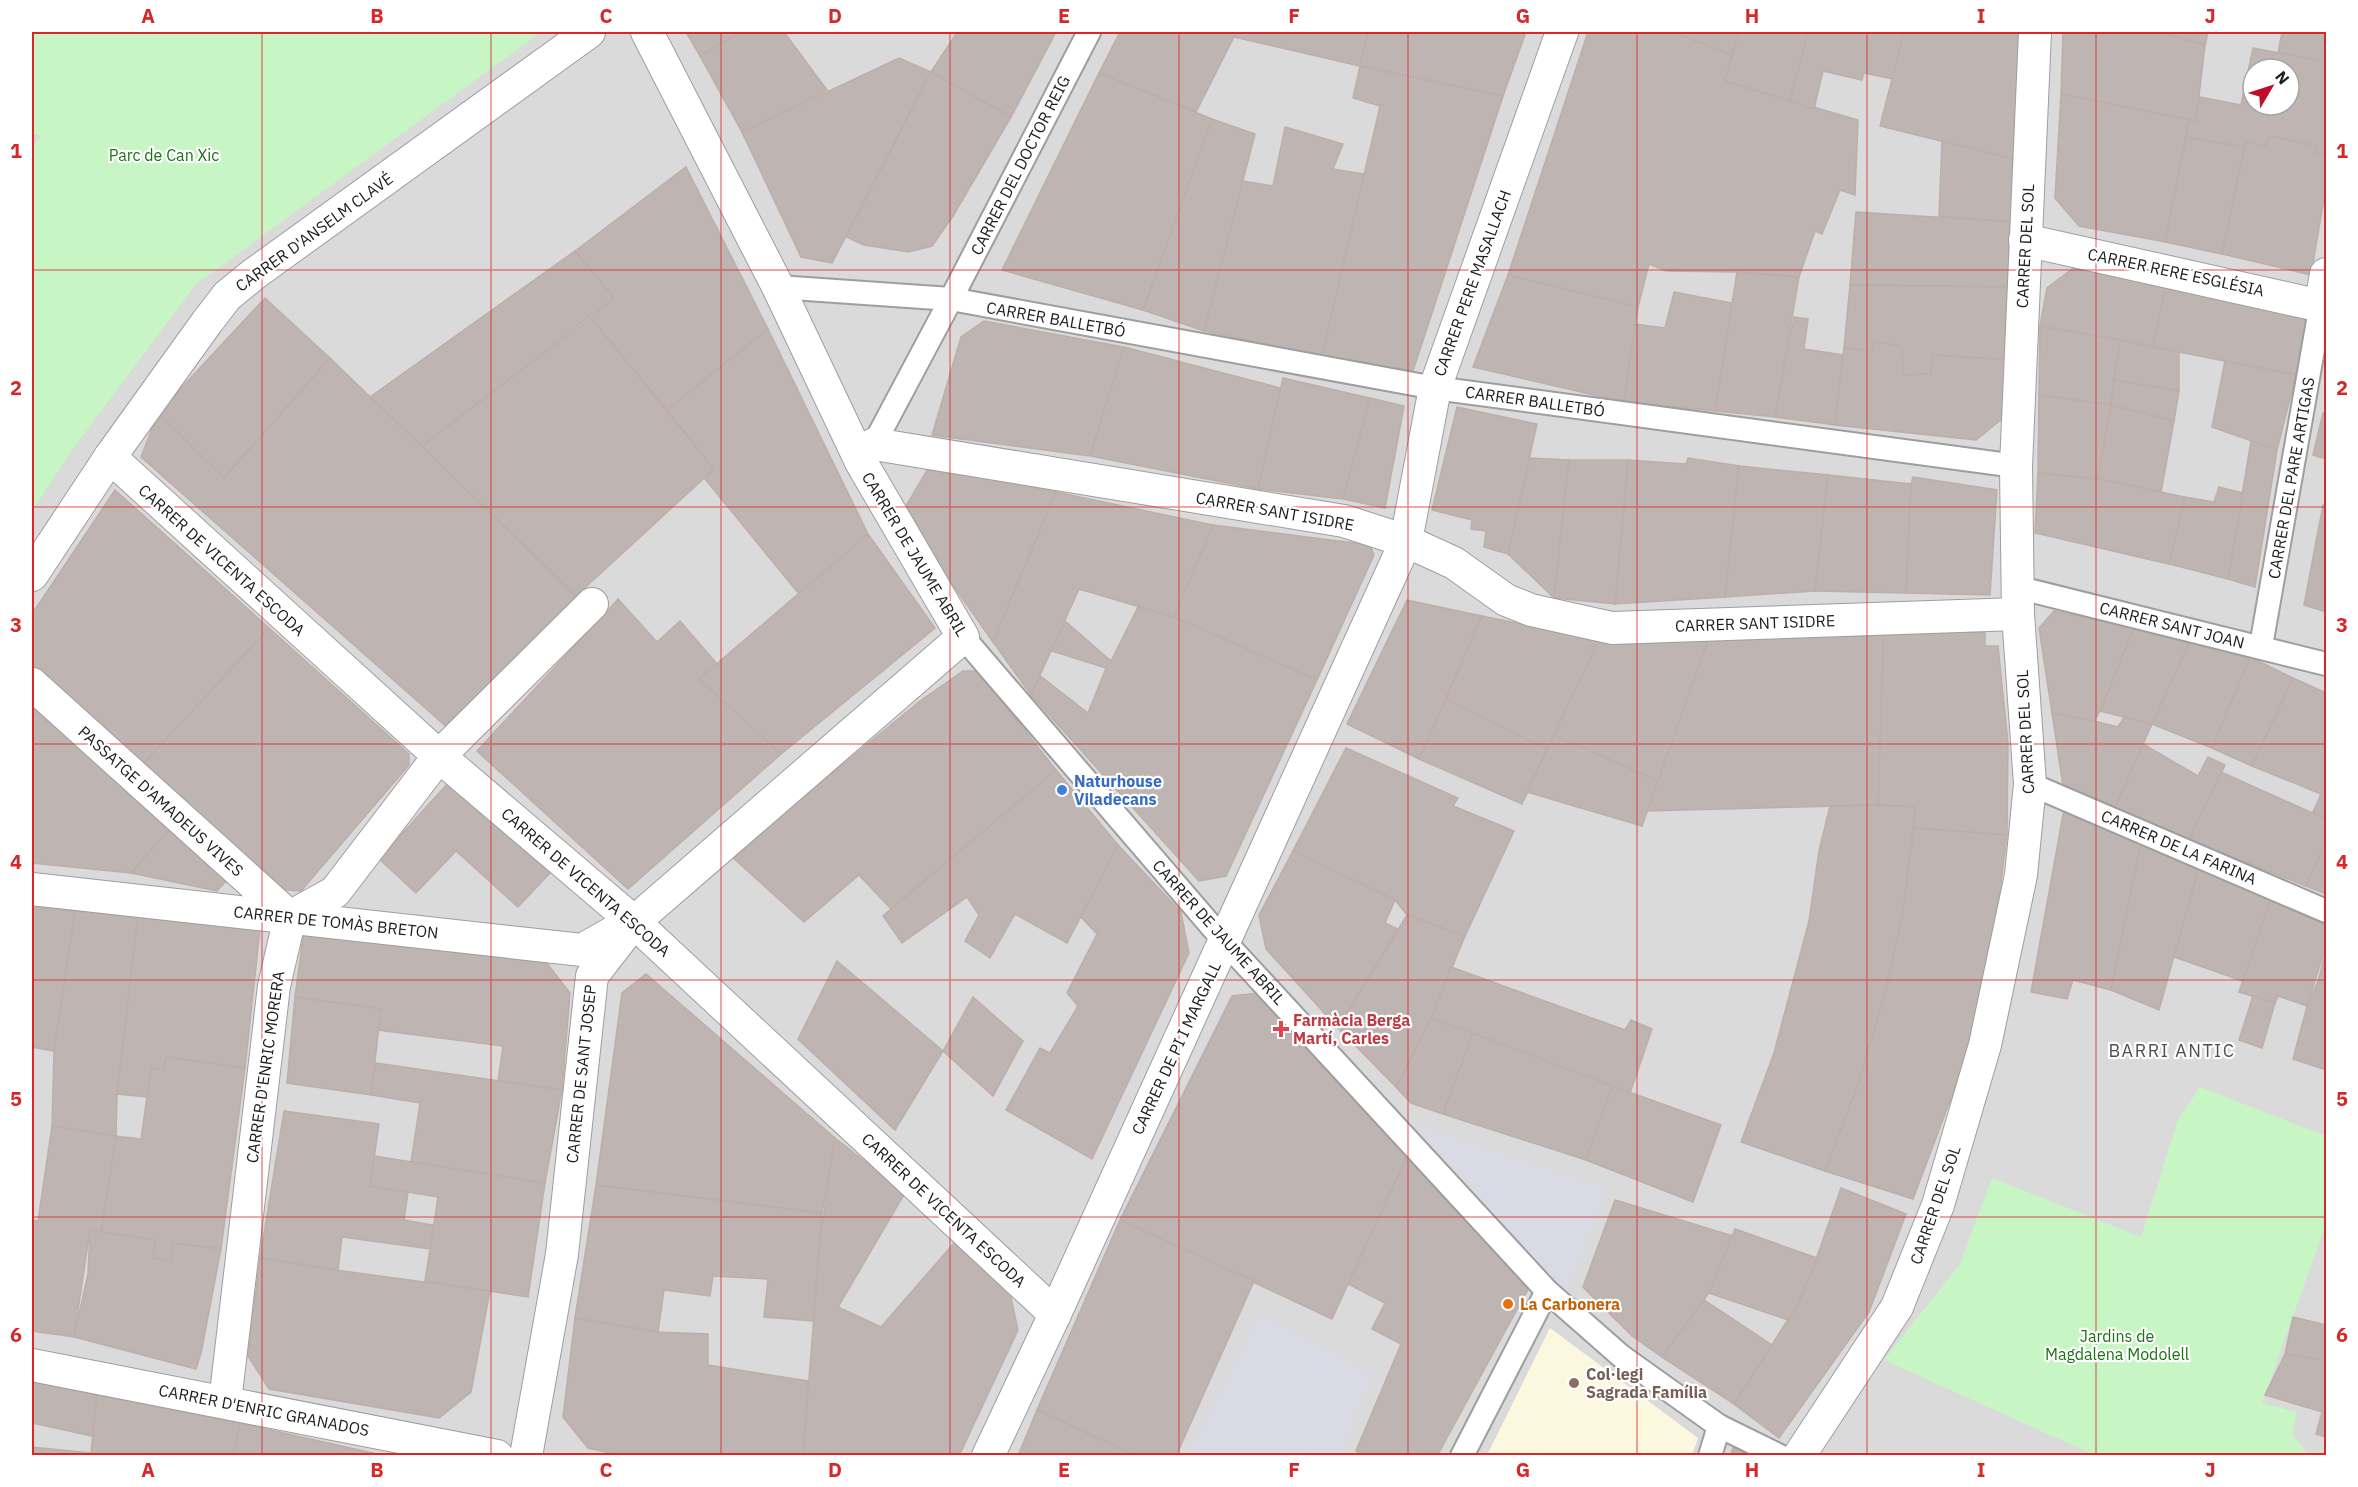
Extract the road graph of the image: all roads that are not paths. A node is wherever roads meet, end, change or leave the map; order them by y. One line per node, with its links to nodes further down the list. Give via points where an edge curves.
1 (589, 32): 12 (street, CARRER D'ANSELM CLAVÉ, via 227,296)
2 (647, 32): 7 (street)
3 (1089, 32): 9 (street, CARRER DEL DOCTOR REIG)
4 (1562, 32): 10 (street, CARRER PERE MASALLACH)
5 (2035, 32): 6 (street, CARRER DEL SOL)
6 (2025, 240): 8 (street, CARRER RERE ESGLÉSIA); 13 (street, CARRER DEL SOL)
7 (778, 287): 9 (street, CARRER BALLETBÓ); 11 (street, CARRER DE JAUME ABRIL)
8 (2325, 295): 19 (street, CARRER DEL PARE ARTIGAS)
9 (951, 299): 10 (street, CARRER BALLETBÓ); 11 (street, CARRER DEL DOCTOR REIG)
10 (1436, 388): 13 (street, CARRER BALLETBÓ); 14 (street, CARRER PERE MASALLACH)
11 (868, 453): 14 (street, CARRER SANT ISIDRE, via 1344,521); 18 (street, CARRER DE JAUME ABRIL)
12 (110, 457): 15 (street, CARRER D'ANSELM CLAVÉ); 22 (street, CARRER DE VICENTA ESCODA)
13 (2016, 466): 16 (street, CARRER DEL SOL)
14 (1406, 541): 16 (street, CARRER SANT ISIDRE, via 1454,563 1506,600 1531,610 1612,628); 28 (street, CARRER DE PI I MARGALL)
15 (32, 575)
16 (2017, 601): 19 (street, CARRER SANT JOAN); 23 (street, CARRER DEL SOL)
17 (592, 604): 22 (street)
18 (963, 637): 27 (street, CARRER DE SANT JOSEP); 28 (street, CARRER DE JAUME ABRIL)
19 (2261, 646): 20 (street, CARRER SANT JOAN)
20 (2326, 664)
21 (32, 684): 26 (street, PASSATGE D'AMADEUS VIVES)
22 (439, 756): 26 (street, via 335,892); 27 (street, CARRER DE VICENTA ESCODA)
23 (2030, 784): 25 (street, CARRER DE LA FARINA); 40 (street, CARRER DEL SOL, via 2021,875 1985,1045 1938,1205 1897,1307)
24 (32, 889): 26 (street, CARRER DE TOMÀS BRETON)
25 (2326, 911)
26 (290, 916): 27 (street, CARRER DE TOMÀS BRETON, via 582,950); 32 (street, CARRER D'ENRIC MORERA, via 274,986)
27 (634, 922): 30 (street, CARRER DE VICENTA ESCODA); 35 (street, CARRER DE SANT JOSEP, via 592,976 562,1254)
28 (1225, 942): 29 (street, CARRER DE JAUME ABRIL); 30 (street, CARRER DE PI I MARGALL)
29 (1547, 1291): 33 (street, CARRER DE JAUME ABRIL, via 1621,1356); 37 (street)
30 (1055, 1314): 36 (street, CARRER DE PI I MARGALL)
31 (32, 1365): 32 (street, CARRER D'ENRIC GRANADOS)
32 (225, 1402): 34 (street, CARRER D'ENRIC GRANADOS)
33 (1719, 1426): 38 (street); 39 (street, CARRER DE JAUME ABRIL)
34 (497, 1455)
35 (526, 1455)
36 (988, 1455)
37 (1462, 1455)
38 (1710, 1455)
39 (1780, 1455)
40 (1798, 1455)

